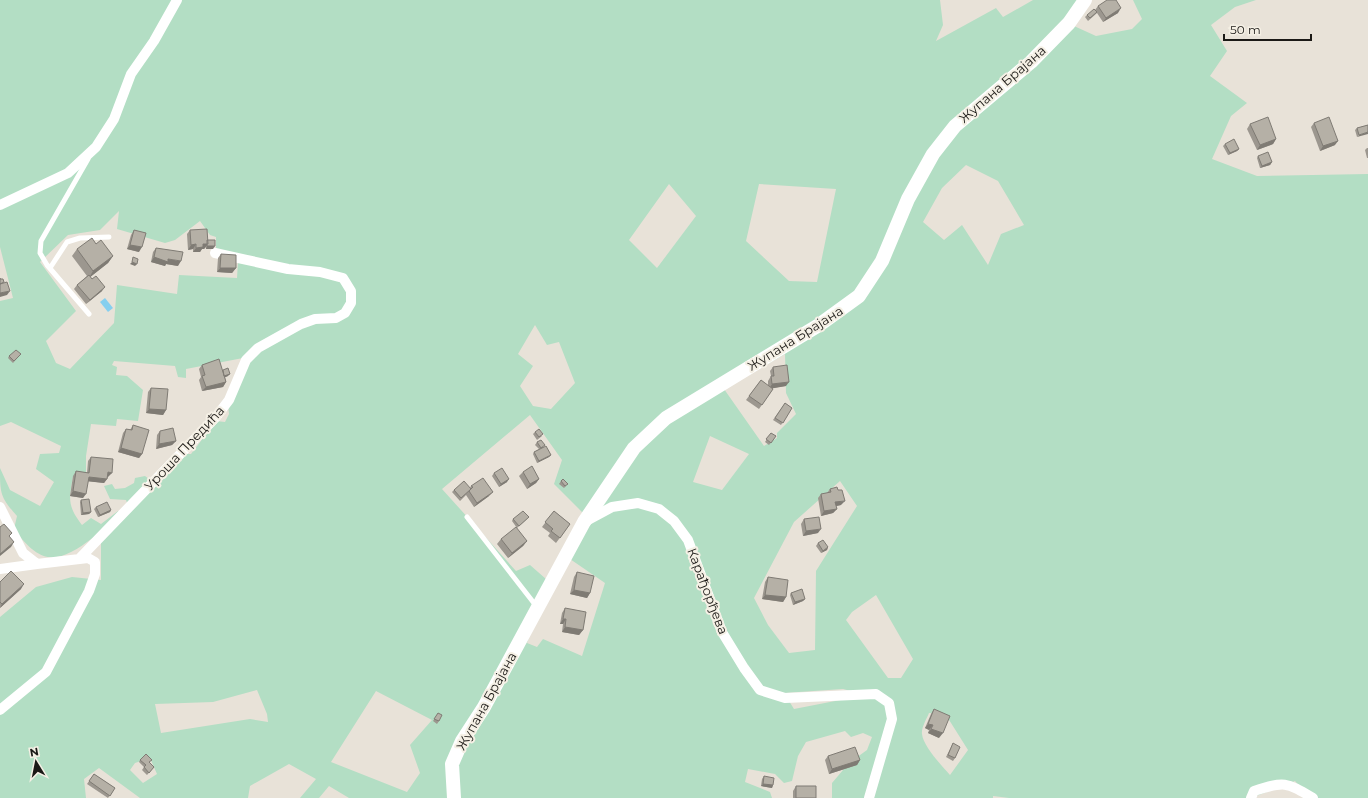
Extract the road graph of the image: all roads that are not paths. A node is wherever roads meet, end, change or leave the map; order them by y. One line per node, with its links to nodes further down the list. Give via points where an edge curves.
1 (177, 0): 3 (street, via 154,41 131,74 114,119)
2 (1085, 0): 11 (street, Жупана Брајана, via 1069,23 1031,62 955,126 933,154 908,199 882,261 859,296 820,325 666,418 634,448)
3 (96, 147): 4 (street, via 68,173); 7 (lane, via 41,241 40,253)
4 (0, 204)
5 (109, 237): 7 (lane, via 80,238 67,242)
6 (215, 253): 12 (street, Уроша Предића, via 342,278 351,291 351,303 345,313 336,318 315,319 301,324 258,348 246,360 228,400 216,417)
7 (50, 268): 8 (lane)
8 (89, 314)
9 (0, 507): 13 (street, via 23,553)
10 (467, 517): 15 (lane)
11 (584, 522): 15 (street, Жупана Брајана); 18 (street, Карађорђева, via 612,508 638,503 659,509 674,521 688,540 722,632 760,690 785,698 876,694 890,703 892,719)
12 (80, 558): 13 (street); 16 (street, via 88,558 94,562 95,574 46,672)
13 (37, 564): 14 (street)
14 (0, 569)
15 (538, 608): 17 (street, Жупана Брајана, via 484,707 462,741 452,764)
16 (0, 710)
17 (454, 798)
18 (869, 798)
19 (1251, 798): 20 (street, via 1254,791 1273,785 1290,784)
20 (1313, 798)

